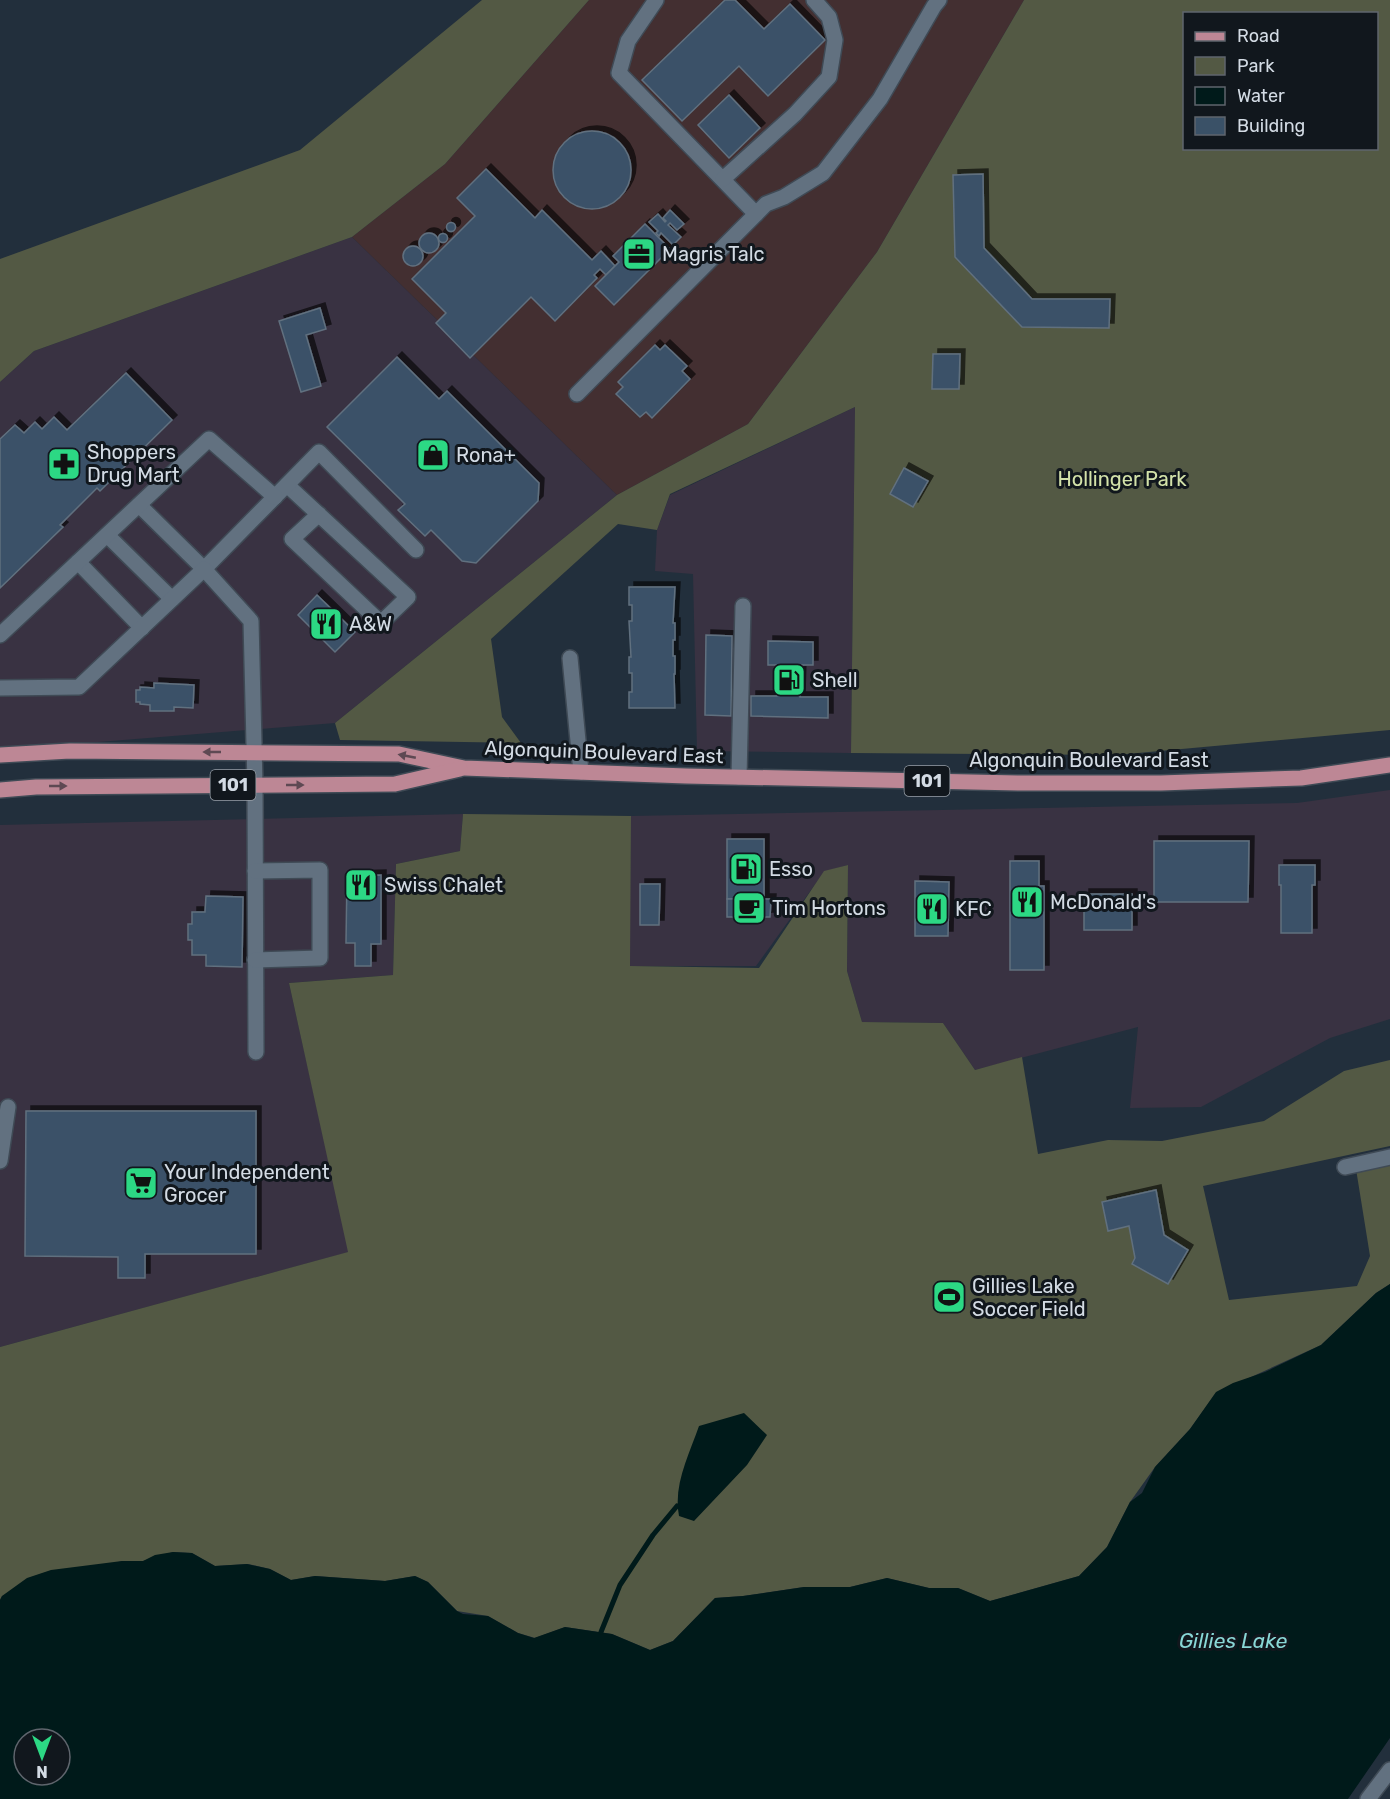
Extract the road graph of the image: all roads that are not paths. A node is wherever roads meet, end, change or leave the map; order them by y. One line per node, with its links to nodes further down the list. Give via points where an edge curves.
1 (656, 0): 4 (street, via 628,41 619,73)
2 (814, 0): 4 (street, via 829,17 835,40 829,77 795,114)
3 (939, 0): 5 (street, via 880,99 823,173)
4 (723, 179): 5 (street)
5 (756, 213): 6 (street)
6 (577, 394)
7 (287, 485): 8 (street); 10 (street); 12 (street, via 319,452)
8 (275, 496): 9 (street, via 209,439); 14 (street)
9 (139, 505): 11 (street); 14 (street)
10 (319, 514): 10 (street, via 408,597 381,623 292,539)
11 (107, 535): 13 (street); 15 (street)
12 (416, 550)
13 (78, 562): 17 (street); 18 (street)
14 (204, 569): 15 (street); 21 (street, via 250,621)
15 (172, 600): 17 (street)
16 (743, 606): 26 (street)
17 (142, 628): 20 (street, via 79,687)
18 (0, 635)
19 (570, 658): 25 (street)
20 (0, 688)
21 (254, 752): 22 (main road, Algonquin Boulevard East / 101, one-way to 22, via 70,751); 24 (main road, Algonquin Boulevard East / 101, one-way to 21, via 399,754); 27 (street)
22 (0, 755)
23 (1390, 765): 26 (main road, Algonquin Boulevard East / 101, via 1301,778 1161,783)
24 (464, 768): 25 (main road, Algonquin Boulevard East / 101); 27 (main road, Algonquin Boulevard East / 101, one-way to 24, via 395,784)
25 (581, 772): 26 (main road, Algonquin Boulevard East / 101)
26 (739, 777)
27 (255, 785): 28 (main road, Algonquin Boulevard East / 101, one-way to 27); 29 (street)
28 (0, 790)
29 (255, 871): 30 (street); 30 (street, via 320,870 320,958)
30 (255, 960): 31 (street)
31 (256, 1052)
32 (8, 1107): 34 (street)
33 (1390, 1157): 35 (street)
34 (0, 1161)
35 (1344, 1167)
36 (1390, 1770): 37 (street)
37 (1368, 1799)

